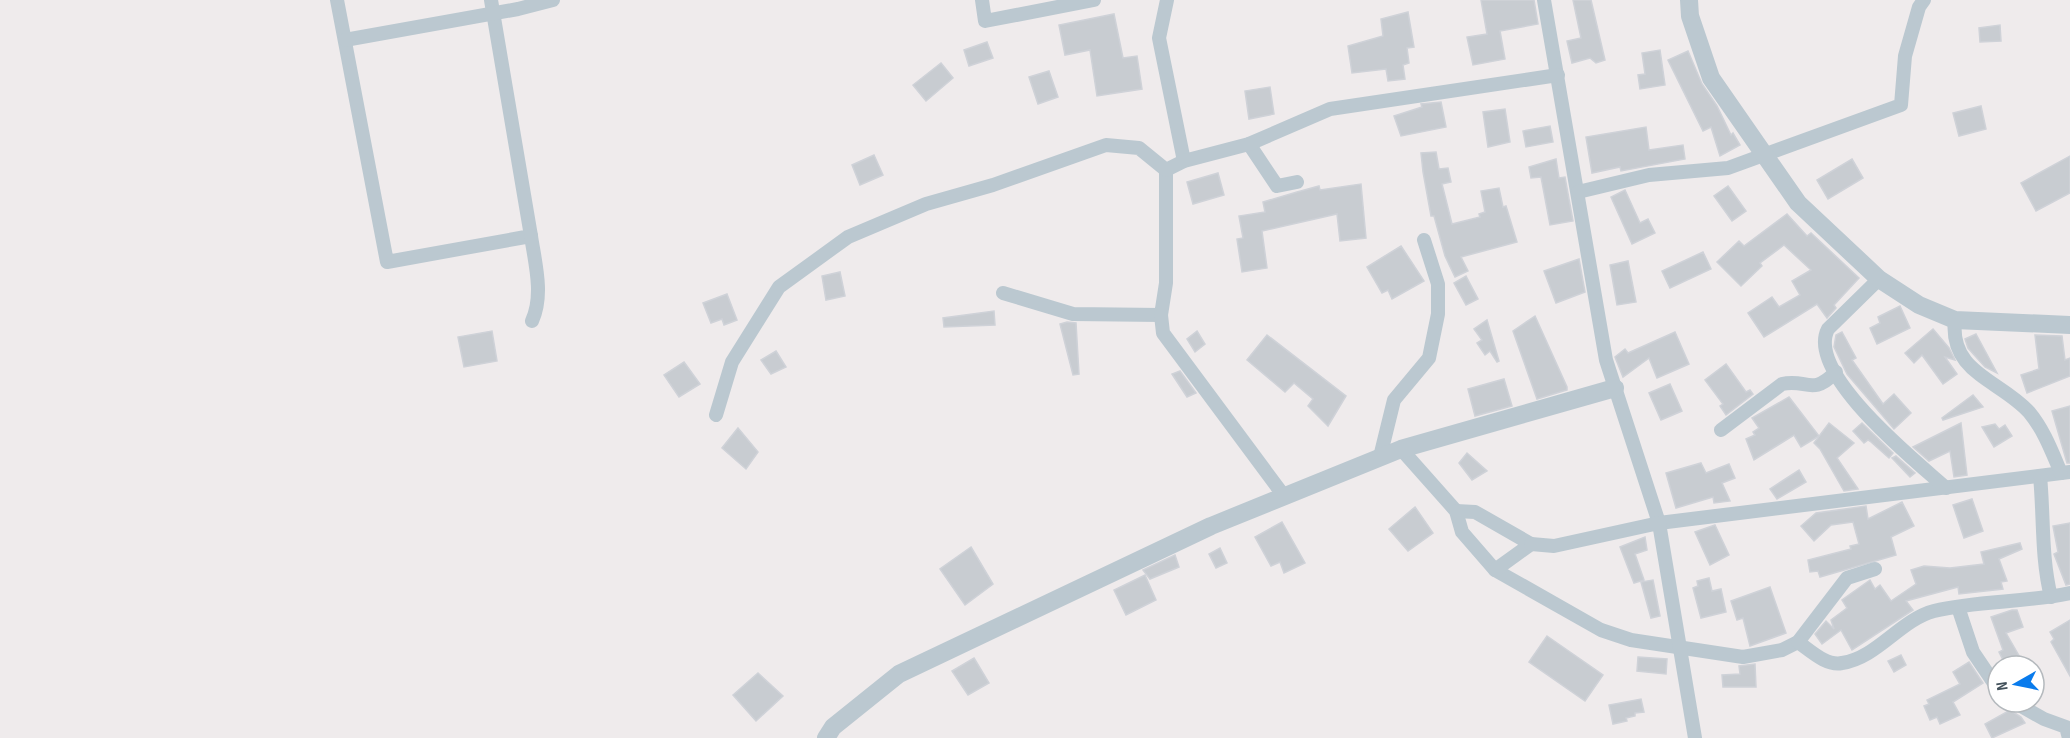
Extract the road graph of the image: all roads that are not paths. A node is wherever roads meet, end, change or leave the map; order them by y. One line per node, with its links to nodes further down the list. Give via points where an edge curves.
1 (337, 0): 10 (street)
2 (553, 0): 9 (street)
3 (982, 0): 4 (street, via 986,21)
4 (1094, 0)
5 (1167, 0): 14 (street, via 1159,38)
6 (1544, 0): 11 (street)
7 (1689, 0): 13 (street, via 1690,16 1711,78)
8 (1924, 0): 13 (street, via 1905,56 1901,105)
9 (492, 7): 10 (street); 18 (street)
10 (345, 40): 18 (street, via 387,262)
11 (1558, 75): 12 (street, via 1330,109); 17 (street)
12 (1249, 144): 14 (street); 16 (street, via 1277,186)
13 (1763, 154): 17 (street, via 1728,168 1649,175); 20 (street, via 1798,203)
14 (1184, 161): 15 (street)
15 (1166, 170): 22 (street, via 1166,283); 28 (street, via 1139,148 1106,145 926,204 848,237 779,287 732,362)
16 (1297, 182)
17 (1578, 192): 27 (street, via 1606,360)
18 (531, 236): 24 (street, via 538,295)
19 (1424, 240): 31 (street, via 1438,284 1438,314 1429,357 1394,400)
20 (1879, 279): 23 (street, via 1919,305); 26 (street, via 1825,334)
21 (1003, 293): 22 (street, via 1073,314)
22 (1161, 315): 35 (street, via 1163,333)
23 (1955, 320): 25 (street); 32 (street, via 1953,337 1967,364 2028,411)
24 (532, 321)
25 (2070, 325)
26 (1836, 372): 29 (street, via 1827,382 1810,388 1793,381 1782,384); 34 (street, via 1876,427)
27 (1615, 388): 30 (street); 37 (street)
28 (716, 415)
29 (1721, 430)
30 (1401, 449): 31 (street); 36 (street)
31 (1380, 457): 35 (street)
32 (2066, 473): 33 (street)
33 (2040, 476): 34 (street); 42 (street, via 2044,511 2042,552)
34 (1946, 488): 37 (street)
35 (1284, 496): 49 (street, via 1211,526 899,674 833,727)
36 (1456, 511): 38 (street, via 1475,512); 40 (street, via 1462,532)
37 (1659, 523): 38 (street, via 1554,546); 45 (street)
38 (1531, 544): 40 (street)
39 (1875, 569): 44 (street, via 1847,578)
40 (1495, 570): 45 (street, via 1601,630)
41 (2070, 593): 42 (street)
42 (2051, 597): 43 (street)
43 (1958, 607): 44 (street, via 1922,616 1848,662 1826,661); 46 (street, via 1973,652)
44 (1798, 642): 45 (street, via 1782,650 1743,657)
45 (1680, 649): 50 (street)
46 (1986, 671)
47 (2034, 714): 48 (street)
48 (2068, 730)
49 (826, 738)
50 (1695, 738)

